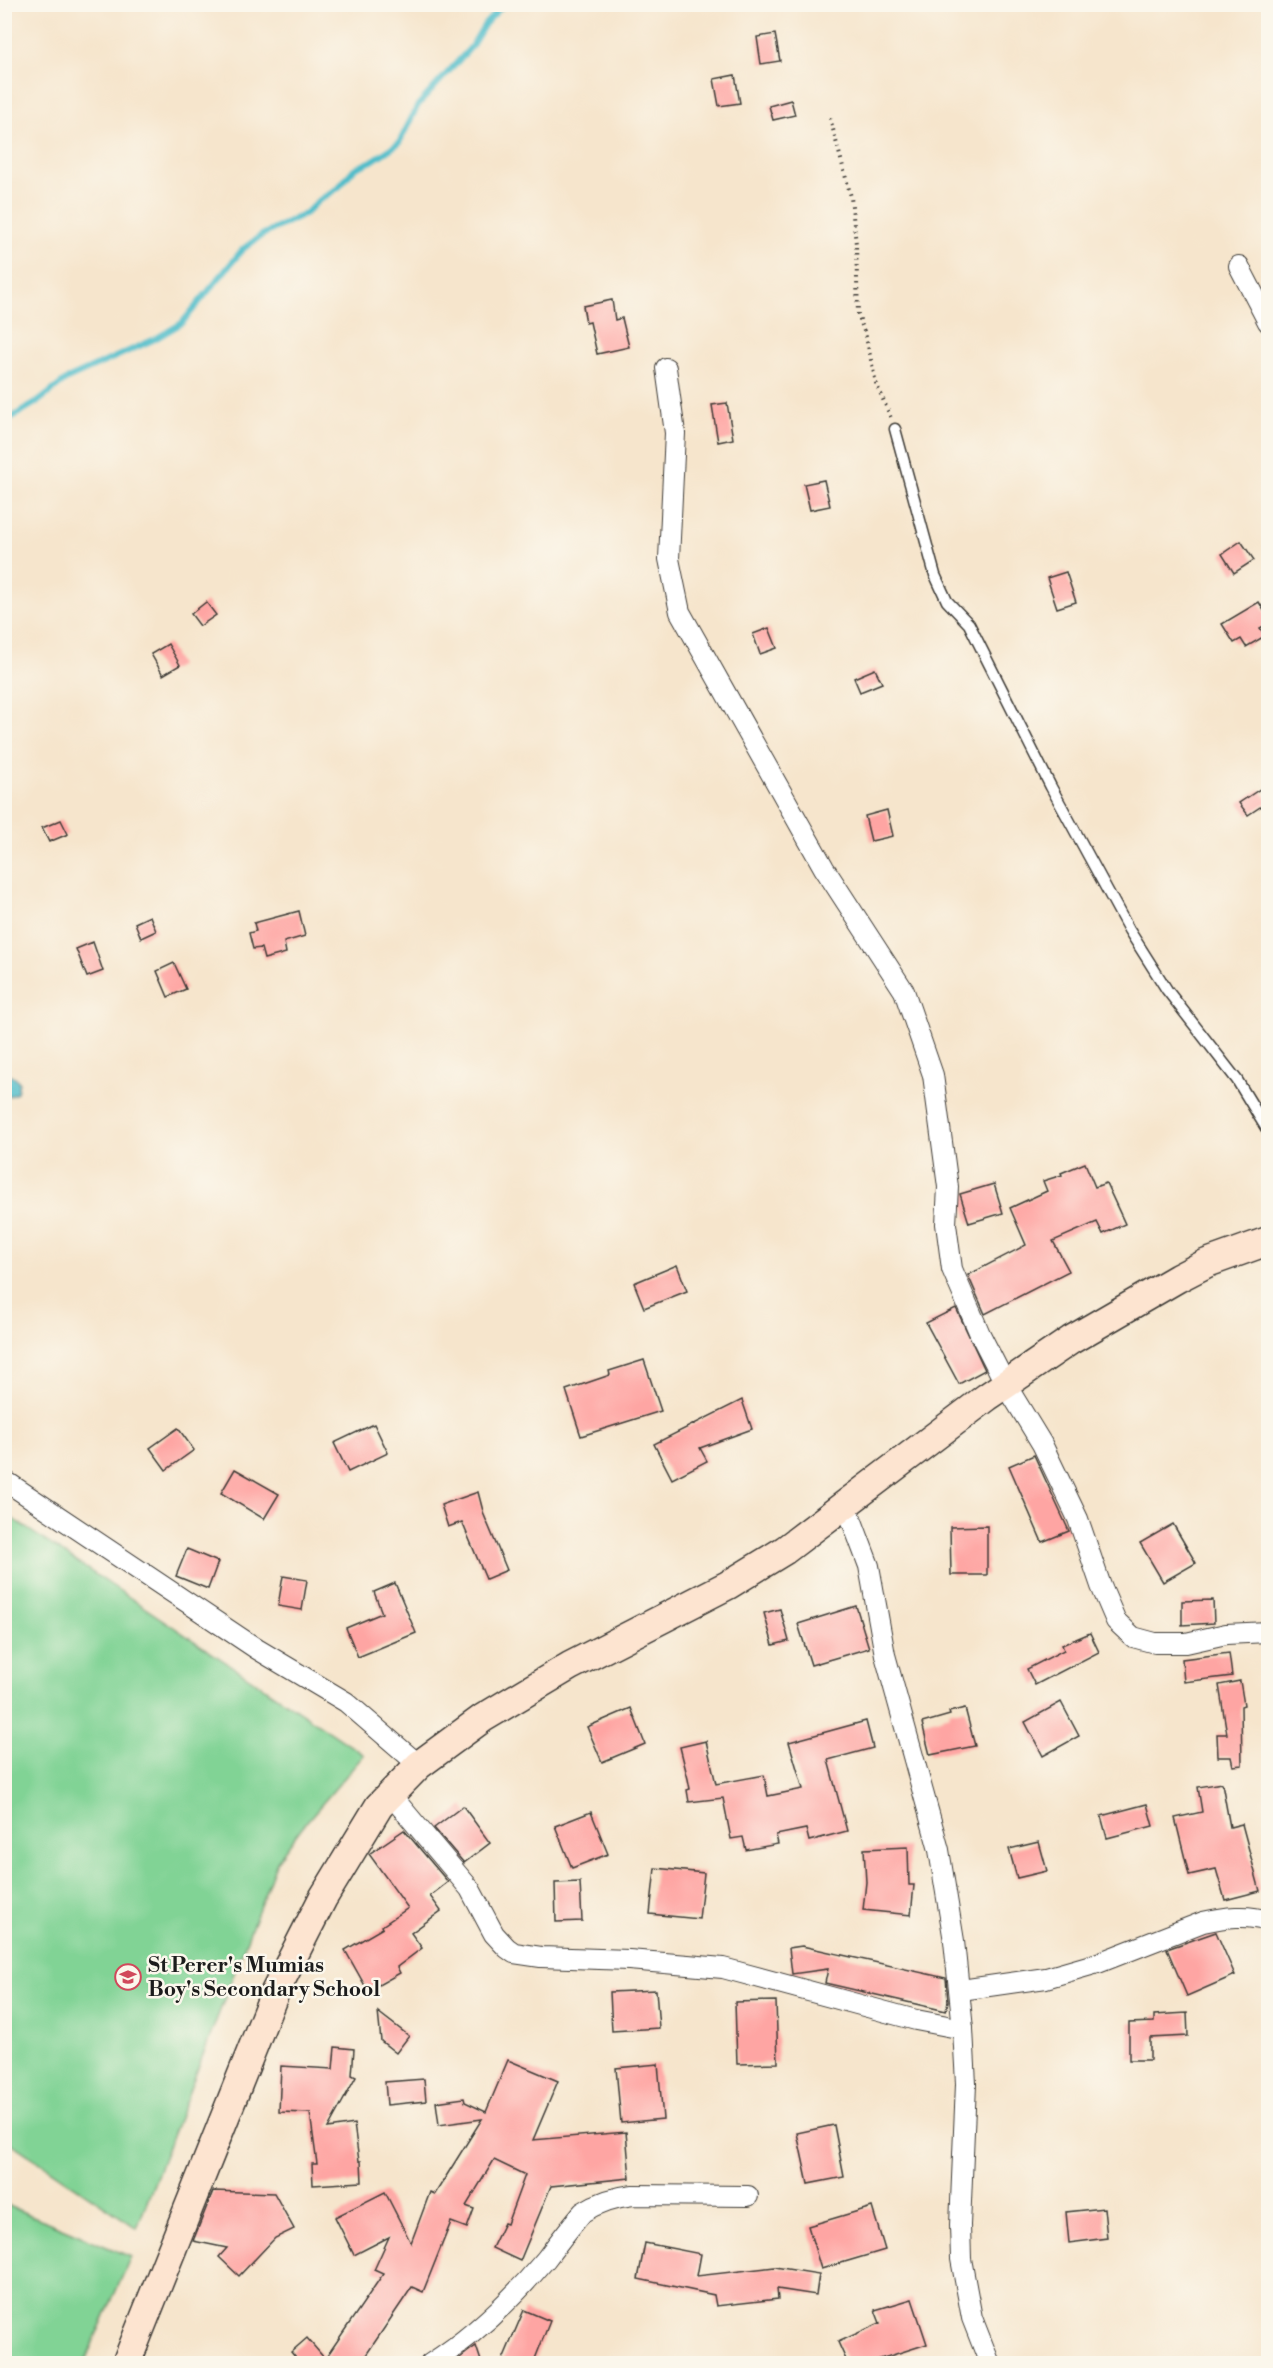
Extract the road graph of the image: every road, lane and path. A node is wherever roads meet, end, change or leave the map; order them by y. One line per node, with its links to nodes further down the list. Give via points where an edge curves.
1 (830, 118): 5 (path, via 851,197 858,314 876,383)
2 (1239, 267): 3 (street)
3 (1269, 322)
4 (666, 368): 8 (street, via 675,434 669,559 680,612 824,868 904,991 933,1075 948,1187 946,1224 952,1269)
5 (895, 429): 6 (lane, via 943,593 969,624 1129,930 1167,990 1237,1080)
6 (1269, 1131)
7 (1269, 1241): 8 (street, via 1207,1263 1154,1290)
8 (1006, 1385): 10 (street); 11 (street, via 1042,1444 1078,1519 1116,1621 1133,1637 1155,1643 1185,1643 1226,1634)
9 (4, 1480): 12 (street, via 257,1649 346,1702)
10 (846, 1505): 12 (street, via 785,1550 728,1585 570,1666 483,1718); 15 (street, via 869,1566 885,1655 931,1816)
11 (1269, 1632)
12 (419, 1765): 13 (street)
13 (390, 1794): 16 (street, via 470,1889 494,1934 514,1953 723,1968); 18 (street, via 323,1898 275,1992)
14 (1269, 1921): 15 (street, via 1245,1917 1203,1922 1098,1963 1046,1978)
15 (961, 1990): 16 (street)
16 (963, 2029): 20 (street, via 966,2084 961,2259 972,2318)
17 (748, 2196): 19 (street, via 633,2195 597,2204 583,2212 502,2306)
18 (126, 2364)
19 (430, 2364)
20 (990, 2364)

